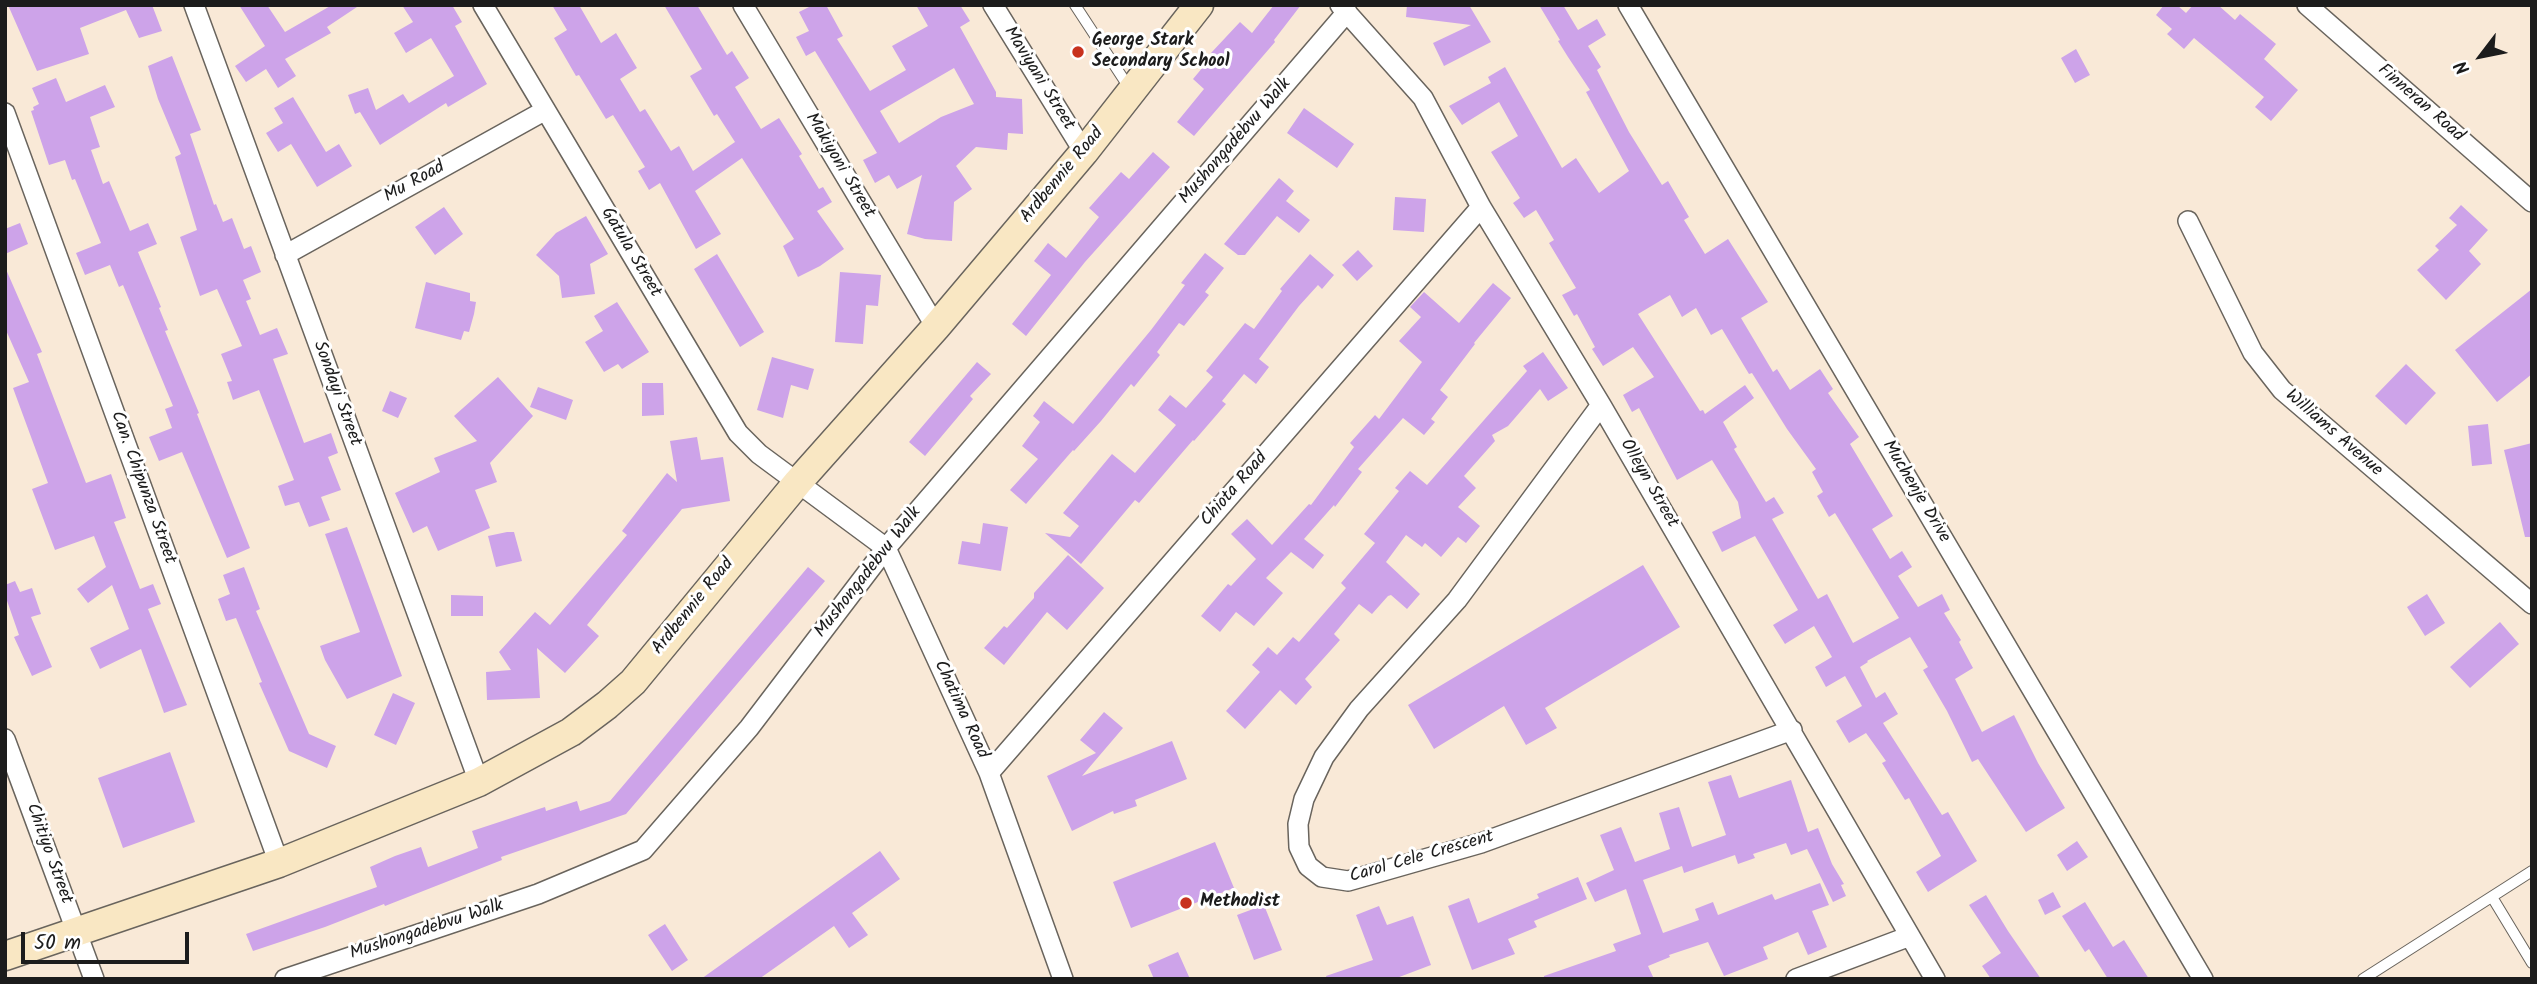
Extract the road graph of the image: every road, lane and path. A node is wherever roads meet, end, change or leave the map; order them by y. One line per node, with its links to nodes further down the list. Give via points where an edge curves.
1 (194, 5): 17 (street, Sondayi Street)
2 (483, 5): 11 (street, Gatula Street)
3 (743, 5): 18 (street, Makiyoni Street)
4 (993, 5): 13 (street, Maviyani Street)
5 (1076, 5): 10 (lane)
6 (1199, 5): 10 (main road, Ardbennie Road)
7 (1628, 5): 39 (street, Muchenje Drive)
8 (2308, 5): 14 (street, Finneran Road)
9 (1344, 9): 15 (street, Olleyn Street, via 1423,98); 21 (street, Mushongadebvu Walk)
10 (1132, 92): 13 (main road, Ardbennie Road)
11 (544, 111): 17 (street, Mu Road); 20 (street, Gatula Street, via 738,433)
12 (5, 113): 27 (street, Can. Chipunza Street)
13 (1084, 152): 18 (main road, Ardbennie Road)
14 (2532, 202)
15 (1481, 207): 19 (street, Olleyn Street); 25 (street, Chiota Road)
16 (2188, 221): 22 (street, Williams Avenue, via 2253,354 2282,390)
17 (285, 256): 26 (street, Sondayi Street)
18 (936, 327): 20 (main road, Ardbennie Road)
19 (1601, 405): 23 (street, Olleyn Street); 23 (street, Carol Cele Crescent, via 1457,600 1359,709 1324,757 1298,824 1299,847 1308,866 1322,877 1348,881 1481,842)
20 (797, 482): 21 (street, Chatima Road); 26 (main road, Ardbennie Road, via 633,682 571,732)
21 (886, 548): 25 (street, Chatima Road); 35 (street, Mushongadebvu Walk, via 749,728 643,850 538,894)
22 (2532, 604)
23 (1792, 730): 31 (street, Olleyn Street)
24 (5, 738): 30 (street, Chitiyo Street)
25 (989, 773): 36 (street, Chatima Road)
26 (479, 782): 27 (main road, Ardbennie Road)
27 (279, 863): 30 (main road, Ardbennie Road)
28 (2532, 871): 29 (lane)
29 (2492, 897): 33 (lane); 40 (lane)
30 (76, 931): 32 (main road, Ardbennie Road); 34 (street, Chitiyo Street)
31 (1910, 936): 37 (street); 38 (street, Olleyn Street)
32 (5, 956)
33 (2532, 963)
34 (94, 979)
35 (285, 979)
36 (1063, 979)
37 (1796, 979)
38 (1935, 979)
39 (2203, 979)
40 (2363, 979)

